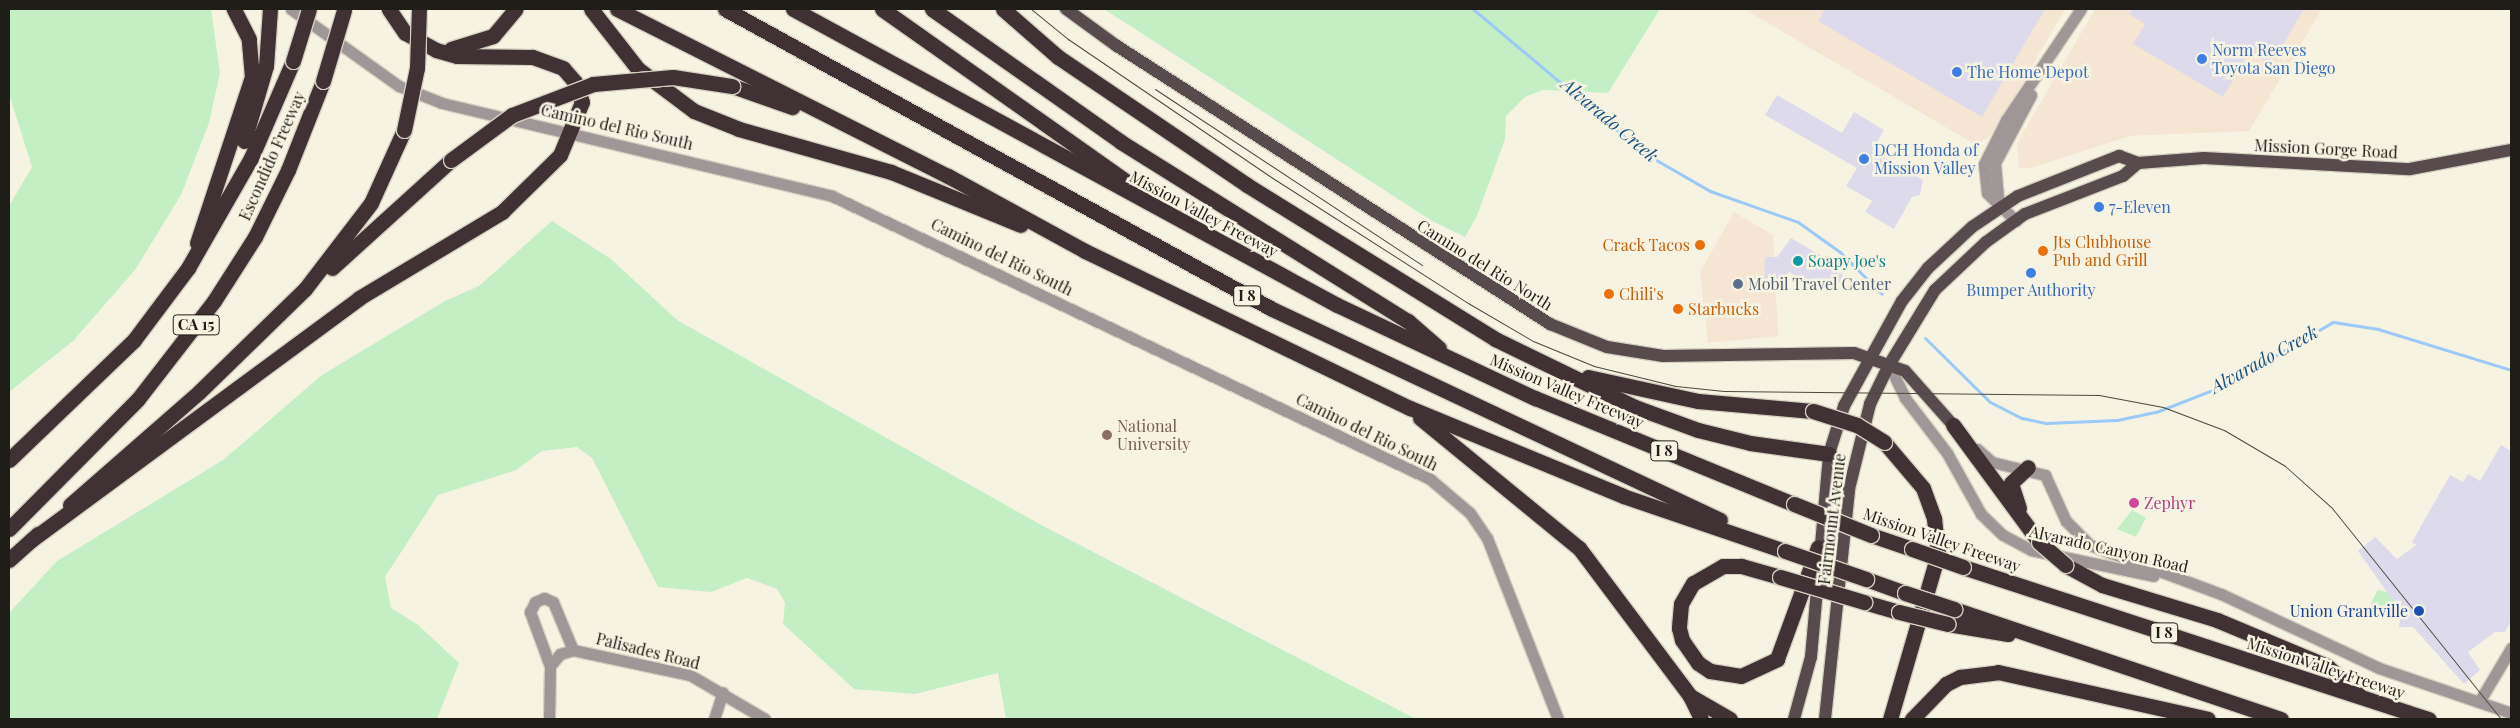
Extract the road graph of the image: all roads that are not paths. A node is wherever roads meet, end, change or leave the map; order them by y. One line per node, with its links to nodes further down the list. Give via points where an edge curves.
1 (234, 9): 26 (highway, via 249,39 252,77)
2 (270, 9): 26 (highway, via 269,40 252,120)
3 (291, 9): 19 (street, Camino del Rio South)
4 (309, 9): 31 (highway, Escondido Freeway / CA 15, bridge, via 293,61 252,158)
5 (344, 9): 19 (highway, Escondido Freeway / CA 15, bridge)
6 (389, 9): 20 (highway, via 405,33)
7 (419, 9): 32 (highway, bridge, via 417,68 404,130 371,203)
8 (516, 9): 20 (highway, via 500,30 482,42)
9 (591, 9): 30 (highway, via 618,49 648,79 700,114 734,128 891,172)
10 (617, 9): 22 (highway)
11 (725, 9): 47 (highway, I 8, via 1272,309)
12 (793, 9): 28 (highway, Mission Valley Freeway / I 8)
13 (882, 9): 28 (highway, via 1121,174)
14 (932, 9): 34 (highway, via 1129,147 1408,321)
15 (1003, 9): 21 (highway)
16 (1014, 9): 21 (highway)
17 (1066, 9): 33 (main road, Camino del Rio North, via 1510,302 1557,328 1607,347 1663,356 1837,351)
18 (2081, 9): 27 (street, via 2037,80 1995,163)
19 (336, 43): 23 (street, Camino del Rio South, via 416,92 477,112); 42 (highway, Escondido Freeway / CA 15, bridge, via 288,170 255,237 214,301 138,399)
20 (436, 50): 23 (highway, via 457,56 532,57 556,64 572,78 581,95 581,112)
21 (1076, 68): 36 (highway, via 1256,190 1495,339)
22 (850, 128): 30 (highway); 32 (highway, bridge, via 732,86 673,77 593,84 512,115 451,160)
23 (572, 134): 44 (highway, via 560,155 502,212 351,304 66,519); 63 (street, Camino del Rio South, via 832,196 1430,479 1470,512 1487,538)
24 (2511, 150): 25 (main road, Mission Gorge Road, via 2410,169 2204,158)
25 (2138, 163): 27 (main road, Mission Gorge Road, via 2119,156 2089,165 2018,196); 29 (main road, via 2123,176 2064,196)
26 (214, 194): 31 (highway)
27 (1999, 209): 29 (street); 33 (main road, Fairmount Avenue, via 1928,268)
28 (1166, 214): 34 (highway, Mission Valley Freeway / I 8)
29 (2016, 221): 35 (main road, Fairmount Avenue, via 1941,283)
30 (1085, 251): 37 (highway)
31 (188, 268): 40 (highway, Escondido Freeway / CA 15, via 134,340)
32 (305, 289): 44 (highway, via 199,392)
33 (1868, 356): 35 (main road, Camino del Rio North); 39 (main road, Fairmount Avenue, via 1844,406)
34 (1455, 362): 57 (highway, Mission Valley Freeway / I 8, bridge, via 1870,534)
35 (1889, 364): 38 (main road, Camino del Rio North, via 1912,377); 49 (street, Alvarado Canyon Road, via 1905,398 1947,453 1992,527 2031,550); 67 (main road, Fairmount Avenue, via 1870,404 1849,489)
36 (1551, 367): 39 (highway, via 1635,407 1698,430 1750,443); 68 (highway, bridge, via 1645,392 1813,411 1858,425 1884,442 1923,488 1934,519 1938,554)
37 (1410, 408): 47 (highway, via 1623,496); 56 (highway, via 1579,548)
38 (1953, 424): 41 (street, Alvarado Canyon Road, via 1992,462); 43 (highway)
39 (1829, 454): 46 (main road, Fairmount Avenue)
40 (9, 460)
41 (2028, 468): 43 (highway, via 2014,476 2011,492); 45 (street, Alvarado Canyon Road, via 2049,480 2066,521)
42 (9, 529)
43 (2034, 537): 49 (highway, bridge)
44 (30, 541): 48 (highway)
45 (2090, 545): 49 (street); 50 (street, Alvarado Canyon Road)
46 (1818, 547): 51 (highway, bridge, via 1777,658 1741,676 1710,671 1698,663 1682,640 1679,628 1681,604 1693,583 1723,566 1741,566 1780,577 1864,602 1899,612 1948,624); 66 (main road, Fairmount Avenue, via 1811,657)
47 (1785, 551): 51 (highway, I 8, bridge)
48 (9, 560)
49 (2066, 562): 50 (street, Alvarado Canyon Road); 57 (highway, via 2102,585 2217,620 2327,666)
50 (2206, 588): 58 (street, Alvarado Canyon Road, via 2379,668)
51 (2062, 644): 71 (highway, I 8)
52 (2511, 648): 58 (street)
53 (573, 650): 54 (street, Palisades Road, via 560,654); 54 (street, Palisades Road, via 553,602 544,598 535,602 530,612); 55 (street, Palisades Road, via 690,675)
54 (550, 666): 60 (street)
55 (723, 692): 61 (street); 62 (street, Palisades Road)
56 (1690, 696): 64 (highway); 65 (highway)
57 (2365, 700): 72 (highway, Mission Valley Freeway / I 8)
58 (2479, 702): 59 (street, Alvarado Canyon Road)
59 (2511, 713)
60 (549, 719)
61 (714, 719)
62 (765, 719)
63 (1558, 719)
64 (1701, 719)
65 (1730, 719)
66 (1794, 719)
67 (1825, 719)
68 (1890, 719)
69 (1912, 719): 70 (highway, via 1946,684 1960,677 1998,672)
70 (2208, 719)
71 (2281, 719)
72 (2429, 719)

